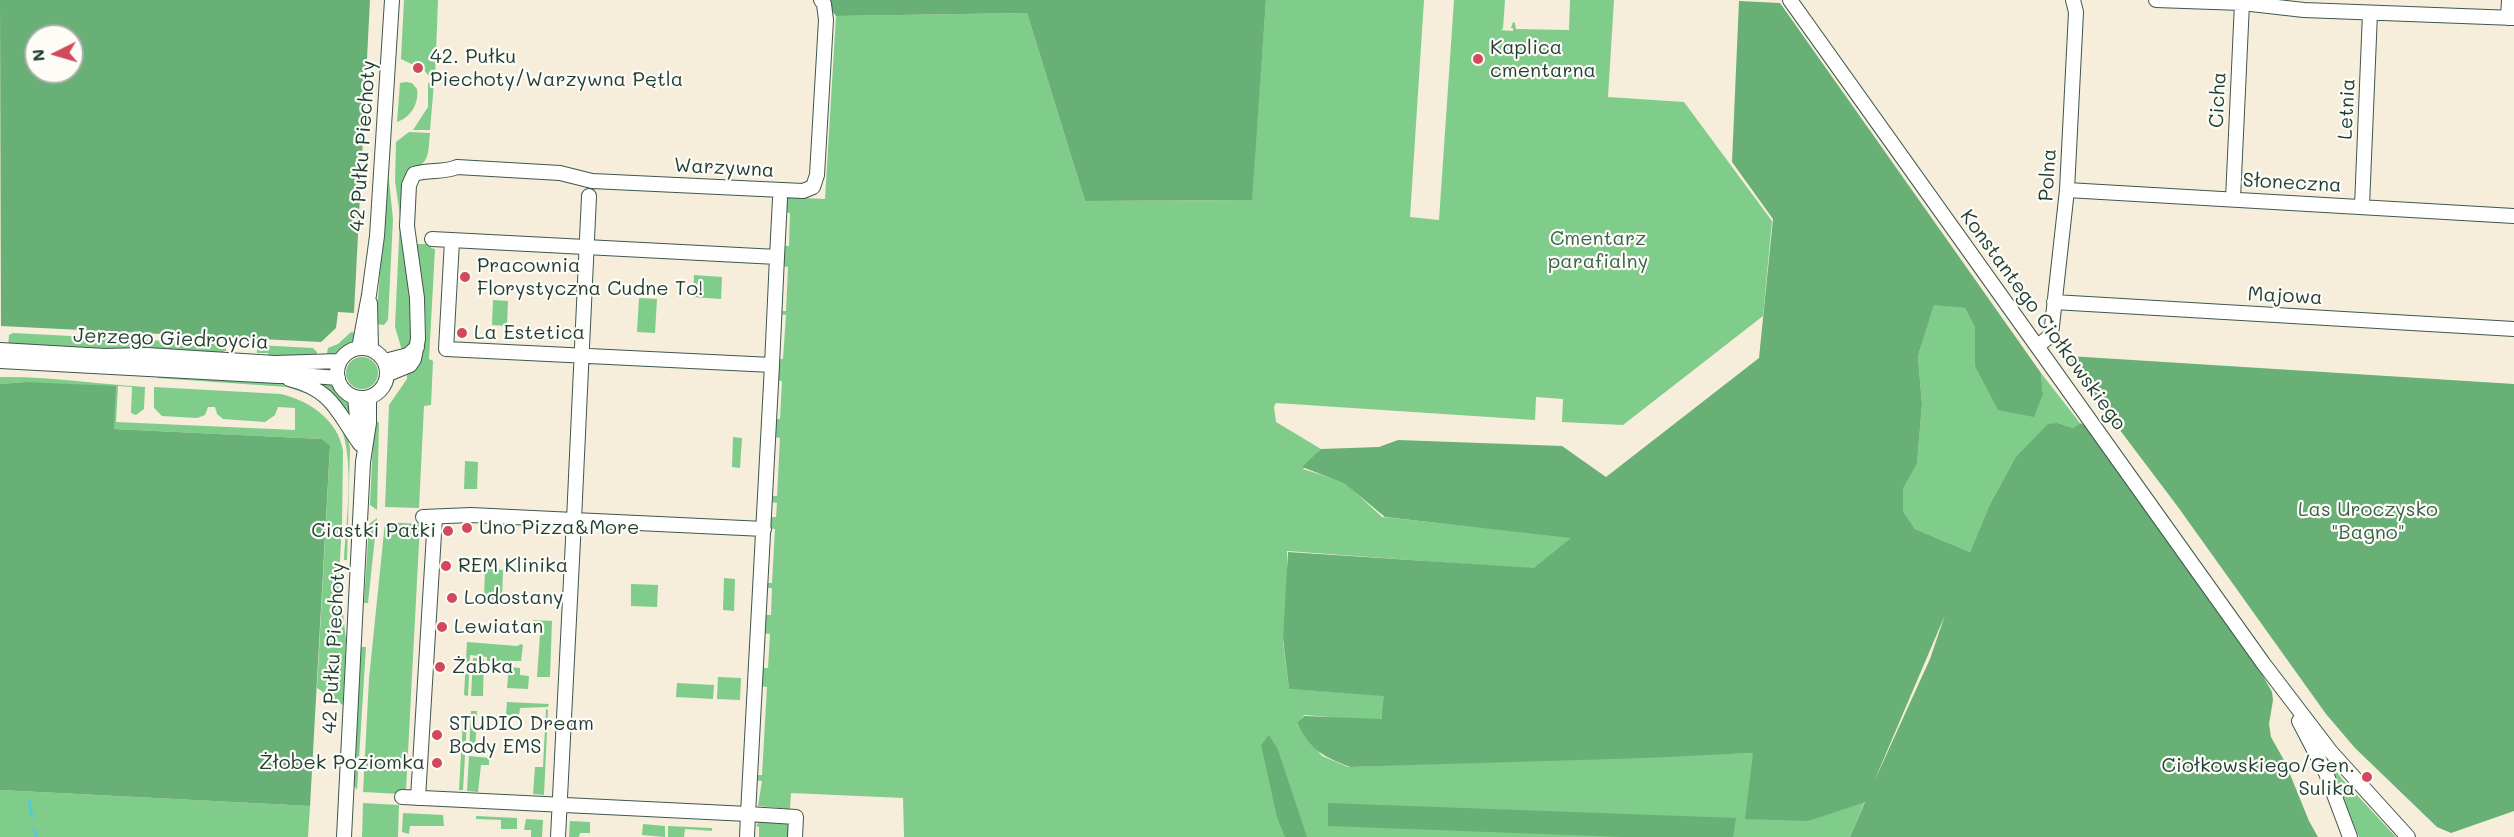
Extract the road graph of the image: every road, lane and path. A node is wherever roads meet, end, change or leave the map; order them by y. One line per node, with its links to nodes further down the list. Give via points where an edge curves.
1 (392, 0): 24 (street, 42 Pułku Piechoty, via 382,172)
2 (820, 0): 30 (street, Warzywna, via 826,20 817,182 808,190 602,181 560,173 457,167 414,174 409,185 408,239 418,315 417,347)
3 (1790, 0): 23 (street, Konstantego Ciołkowskiego)
4 (2073, 0): 11 (street, Polna, via 2076,12)
5 (2156, 0): 7 (street)
6 (2509, 0): 10 (street)
7 (2242, 3): 8 (street); 14 (street, Cicha)
8 (2305, 5): 9 (street)
9 (2370, 13): 10 (street); 15 (street, Letnia)
10 (2511, 18)
11 (2067, 190): 14 (street, Słoneczna); 21 (street, Polna)
12 (588, 196): 19 (street)
13 (780, 199): 20 (street)
14 (2233, 199): 15 (street, Słoneczna)
15 (2362, 206): 16 (street, Słoneczna)
16 (2514, 216)
17 (432, 239): 18 (street)
18 (452, 241): 19 (street); 26 (street, via 446,349)
19 (586, 248): 20 (street); 26 (street)
20 (777, 257): 29 (street)
21 (2054, 302): 22 (street, Majowa); 23 (street, Polna, via 2051,335)
22 (2514, 329)
23 (2038, 346): 38 (street, Konstantego Ciołkowskiego)
24 (365, 348): 28 (street, via 348,352); 30 (street, via 379,354)
25 (0, 350): 28 (street, Jerzego Giedroycia, via 275,363)
26 (582, 356): 29 (street); 36 (street)
27 (0, 361): 31 (street, Jerzego Giedroycia)
28 (340, 361): 32 (street)
29 (772, 365): 37 (street)
30 (386, 368): 33 (street, via 382,389)
31 (279, 376): 32 (street, Jerzego Giedroycia); 34 (street, via 300,381 327,397)
32 (338, 378): 33 (street, via 347,393)
33 (362, 397): 34 (street, 42 Pułku Piechoty); 35 (street, 42 Pułku Piechoty, via 369,423)
34 (360, 444): 35 (street, 42 Pułku Piechoty)
35 (363, 462): 43 (street, 42 Pułku Piechoty)
36 (574, 520): 37 (street); 40 (street, via 429,517); 41 (street)
37 (764, 529): 42 (street)
38 (2263, 663): 47 (street, Konstantego Ciołkowskiego, via 2306,733); 48 (street, Konstantego Ciołkowskiego, via 2331,752)
39 (402, 797): 40 (street)
40 (418, 798): 41 (street)
41 (560, 806): 42 (street); 44 (street)
42 (748, 814): 45 (street); 46 (street, via 796,817)
43 (344, 837)
44 (558, 837)
45 (747, 837)
46 (795, 837)
47 (2350, 837)
48 (2408, 837)

